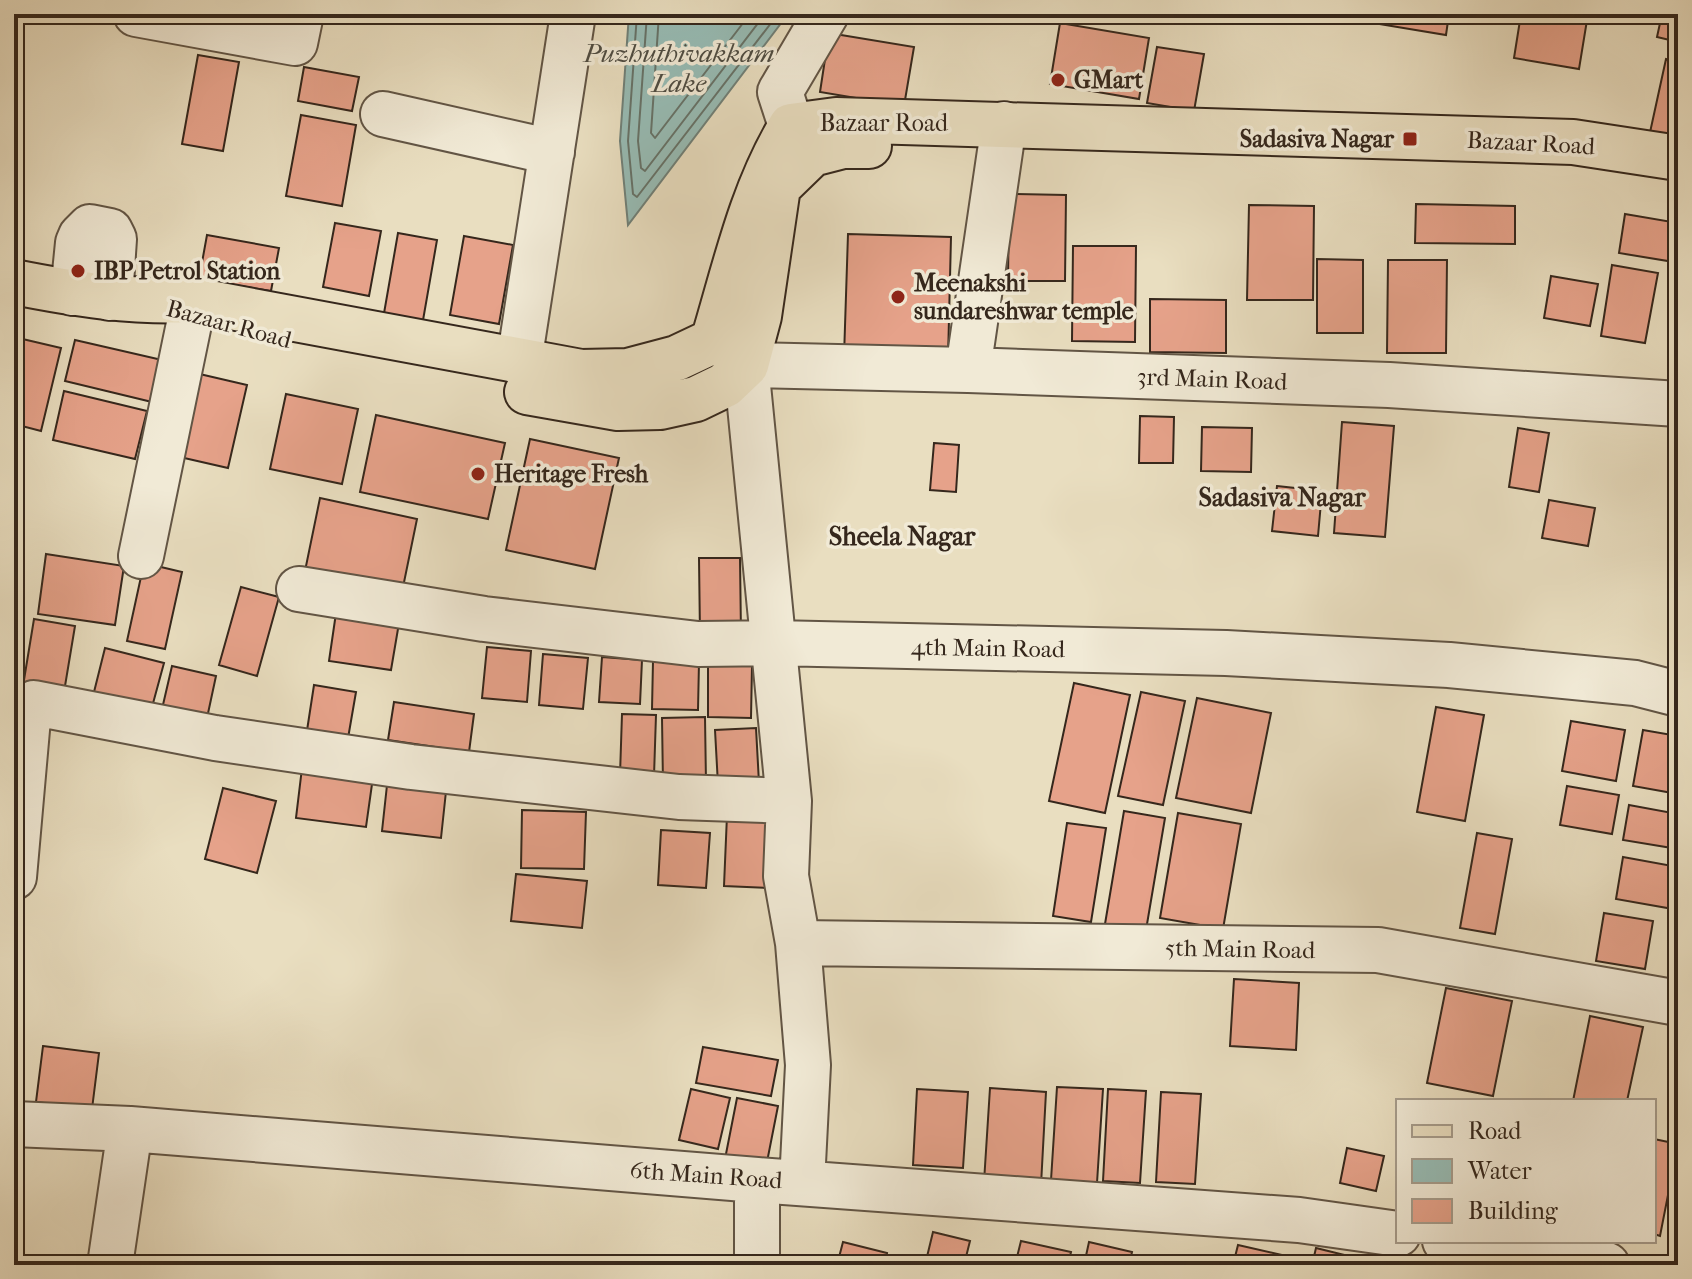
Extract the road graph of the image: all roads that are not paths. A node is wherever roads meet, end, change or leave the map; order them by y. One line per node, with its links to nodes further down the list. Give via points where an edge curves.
1 (136, 14): 2 (street, via 295,43)
2 (301, 14)
3 (573, 14): 8 (street)
4 (826, 14): 6 (street, via 780,92)
5 (383, 114): 8 (street)
6 (791, 126): 7 (main road, Bazaar Road, via 836,120); 14 (main road, Bazaar Road, via 757,195 713,341 677,358 628,371 581,372)
7 (1002, 137): 9 (main road, Bazaar Road, via 1573,142); 10 (main road, Bazaar Road, via 1635,172); 15 (main road, Bazaar Road, via 843,146 812,154 778,187 759,316); 16 (street)
8 (552, 152): 14 (street)
9 (1678, 158)
10 (1678, 181)
11 (14, 282): 12 (main road)
12 (110, 297): 13 (main road, Bazaar Road); 14 (main road, Bazaar Road, via 193,300)
13 (190, 319): 15 (main road, Bazaar Road, via 618,408 696,399 725,385); 18 (street)
14 (519, 362)
15 (746, 365): 16 (street, 3rd Main Road); 20 (street)
16 (968, 370): 17 (street, 3rd Main Road, via 1389,385)
17 (1678, 404)
18 (141, 556)
19 (299, 589): 20 (street, 4th Main Road, via 484,619 698,644)
20 (774, 643): 21 (street, 4th Main Road, via 1226,653 1449,665 1635,683); 22 (street)
21 (1678, 694)
22 (789, 801): 23 (street, via 679,797 411,767 215,738 34,703 29,707); 24 (street, via 786,876)
23 (14, 877)
24 (798, 943): 25 (street, 5th Main Road, via 1378,950); 29 (street, via 808,1065)
25 (1678, 1003)
26 (14, 1124): 27 (street, 6th Main Road)
27 (130, 1129): 28 (street, 6th Main Road); 32 (street)
28 (757, 1180): 29 (street, 6th Main Road); 33 (street)
29 (802, 1183): 30 (street, 6th Main Road, via 1299,1220)
30 (1396, 1234)
31 (1458, 1243): 34 (street)
32 (110, 1265)
33 (757, 1265)
34 (1607, 1265)

